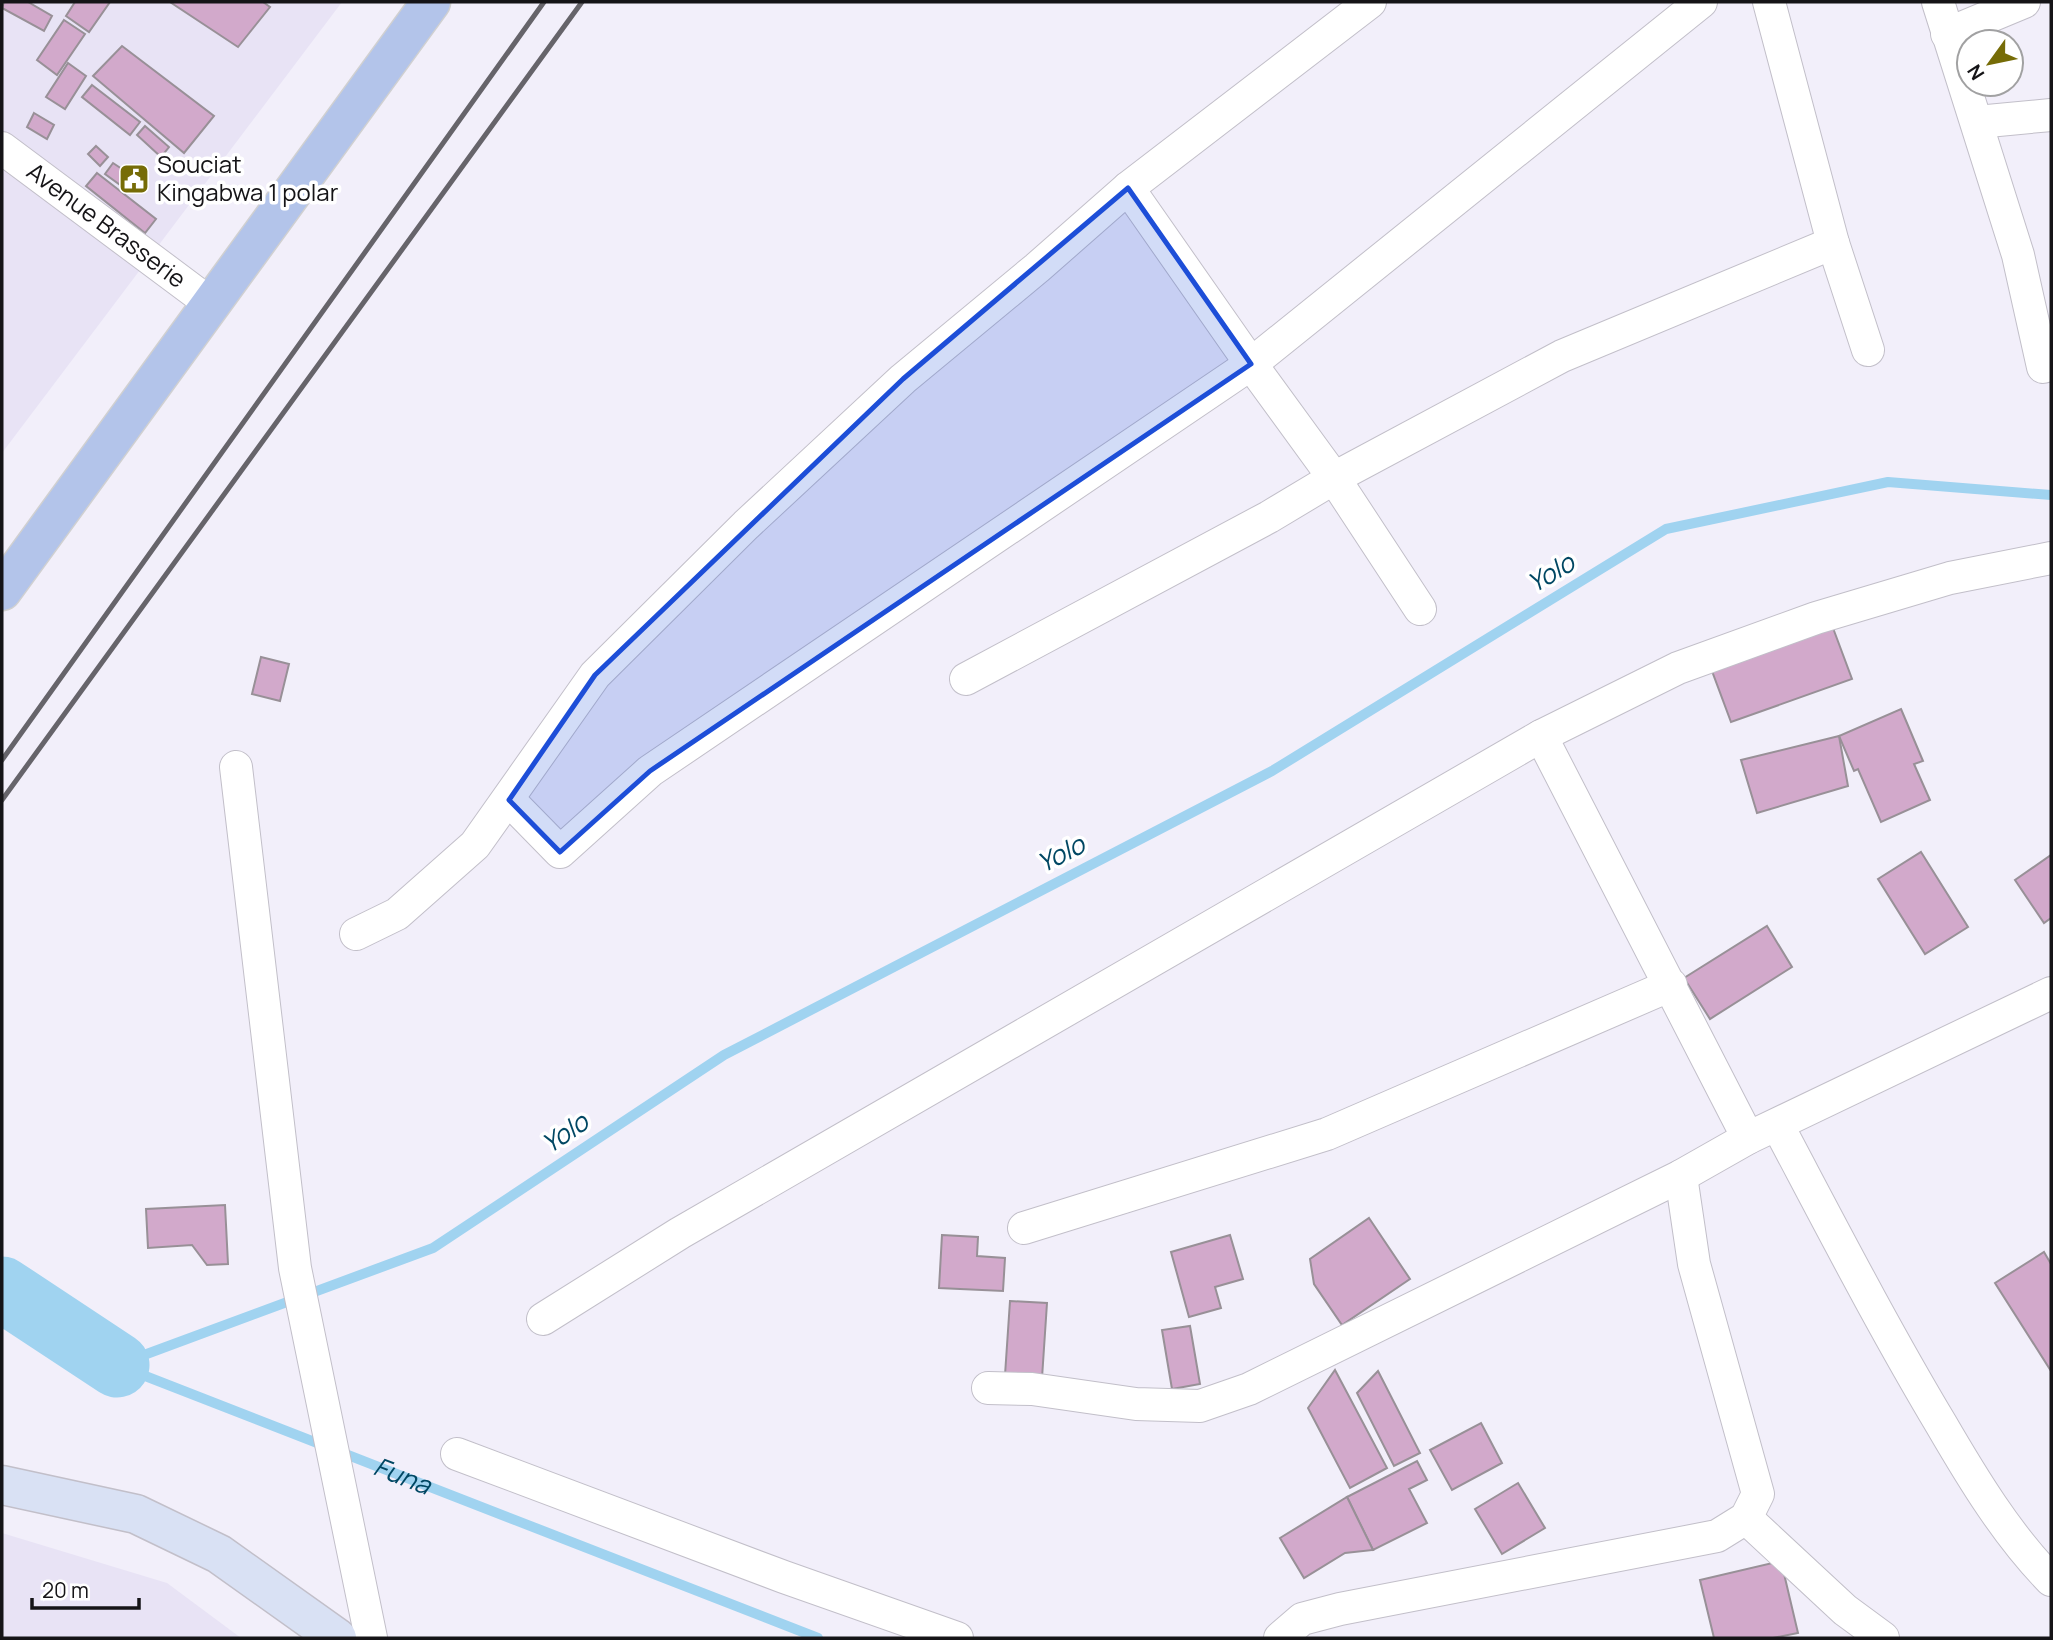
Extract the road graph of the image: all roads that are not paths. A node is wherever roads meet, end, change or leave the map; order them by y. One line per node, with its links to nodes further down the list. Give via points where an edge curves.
1 (431, 2): 13 (main road)
2 (1370, 2): 11 (street)
3 (1701, 2): 15 (street)
4 (1769, 2): 12 (street)
5 (1938, 2): 7 (street)
6 (2024, 2): 7 (street)
7 (1947, 34): 9 (street)
8 (2051, 115): 9 (street)
9 (1978, 122): 16 (street, via 2018,255)
10 (2, 148): 13 (street, Avenue Brasserie)
11 (1128, 188): 15 (street); 24 (street, via 902,379 746,525 595,676)
12 (1833, 243): 14 (street); 17 (street, via 1562,356)
13 (211, 304): 19 (main road)
14 (1868, 350)
15 (1251, 364): 17 (street); 24 (street, via 650,771 560,852)
16 (2043, 367)
17 (1334, 478): 20 (street); 21 (street)
18 (2051, 558): 22 (street, via 1950,578 1816,618 1678,667)
19 (2, 591)
20 (1420, 609)
21 (966, 679)
22 (1541, 736): 26 (street); 32 (street, via 680,1233)
23 (236, 767): 39 (street, via 295,1268)
24 (509, 800): 25 (street, via 475,845 397,914)
25 (356, 934)
26 (1671, 985): 29 (street); 31 (street, via 1327,1134)
27 (2051, 993): 28 (street)
28 (1778, 1126): 29 (street); 37 (street, via 1902,1359 1976,1483)
29 (1748, 1139): 30 (street)
30 (1681, 1176): 33 (street, via 1249,1389 1200,1405 1136,1404 1032,1389); 36 (street, via 1694,1264 1758,1494)
31 (1024, 1228)
32 (543, 1319)
33 (988, 1388)
34 (457, 1454): 40 (street)
35 (2, 1485): 38 (main road, via 136,1514 219,1554)
36 (1746, 1518): 41 (street, via 1717,1536 1340,1609 1302,1619); 42 (street, via 1845,1610)
37 (2051, 1580)
38 (337, 1638)
39 (371, 1638)
40 (957, 1638)
41 (1280, 1638)
42 (1883, 1638)

